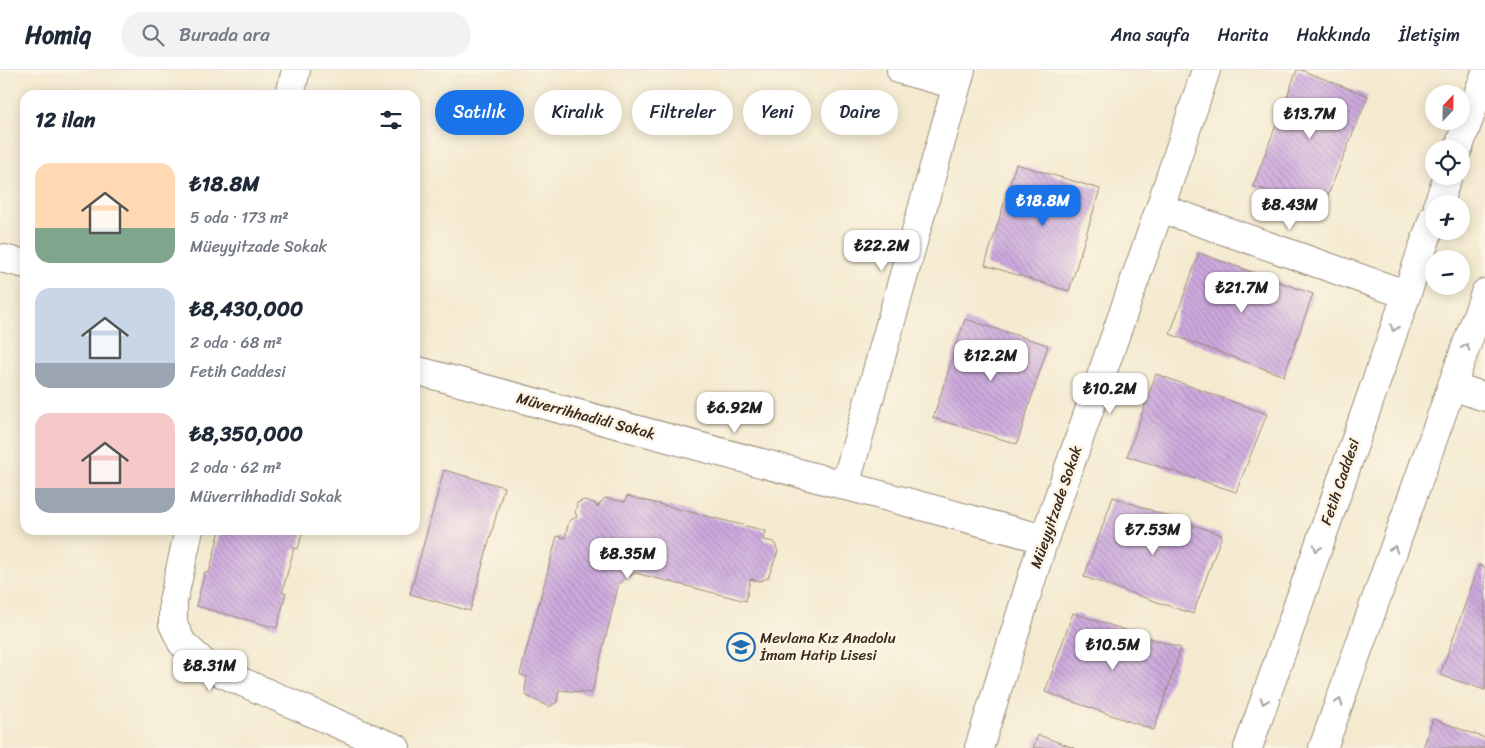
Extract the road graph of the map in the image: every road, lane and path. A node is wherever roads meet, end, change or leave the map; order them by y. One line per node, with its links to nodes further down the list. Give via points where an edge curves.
1 (296, 70): 6 (street)
2 (901, 70): 5 (street)
3 (1206, 70): 8 (street, Müeyyitzade Sokak)
4 (1485, 75): 7 (street)
5 (959, 77): 17 (street)
6 (291, 90)
7 (1461, 140)
8 (1160, 208): 13 (street); 19 (street, Müeyyitzade Sokak)
9 (1425, 240): 13 (street, Fetih Caddesi)
10 (0, 258): 11 (street)
11 (20, 263)
12 (1485, 293): 15 (street, one-way to 12)
13 (1406, 294): 22 (street, Fetih Caddesi, one-way to 22)
14 (420, 371): 17 (street, Müverrihhadidi Sokak)
15 (1452, 386): 16 (street); 23 (street, one-way to 15)
16 (1485, 396)
17 (845, 486): 19 (street, Müverrihhadidi Sokak)
18 (188, 535): 20 (street, via 173,601 173,624 182,643 208,668)
19 (1044, 539): 21 (street, Müeyyitzade Sokak)
20 (396, 748)
21 (979, 748)
22 (1248, 748)
23 (1323, 748)

